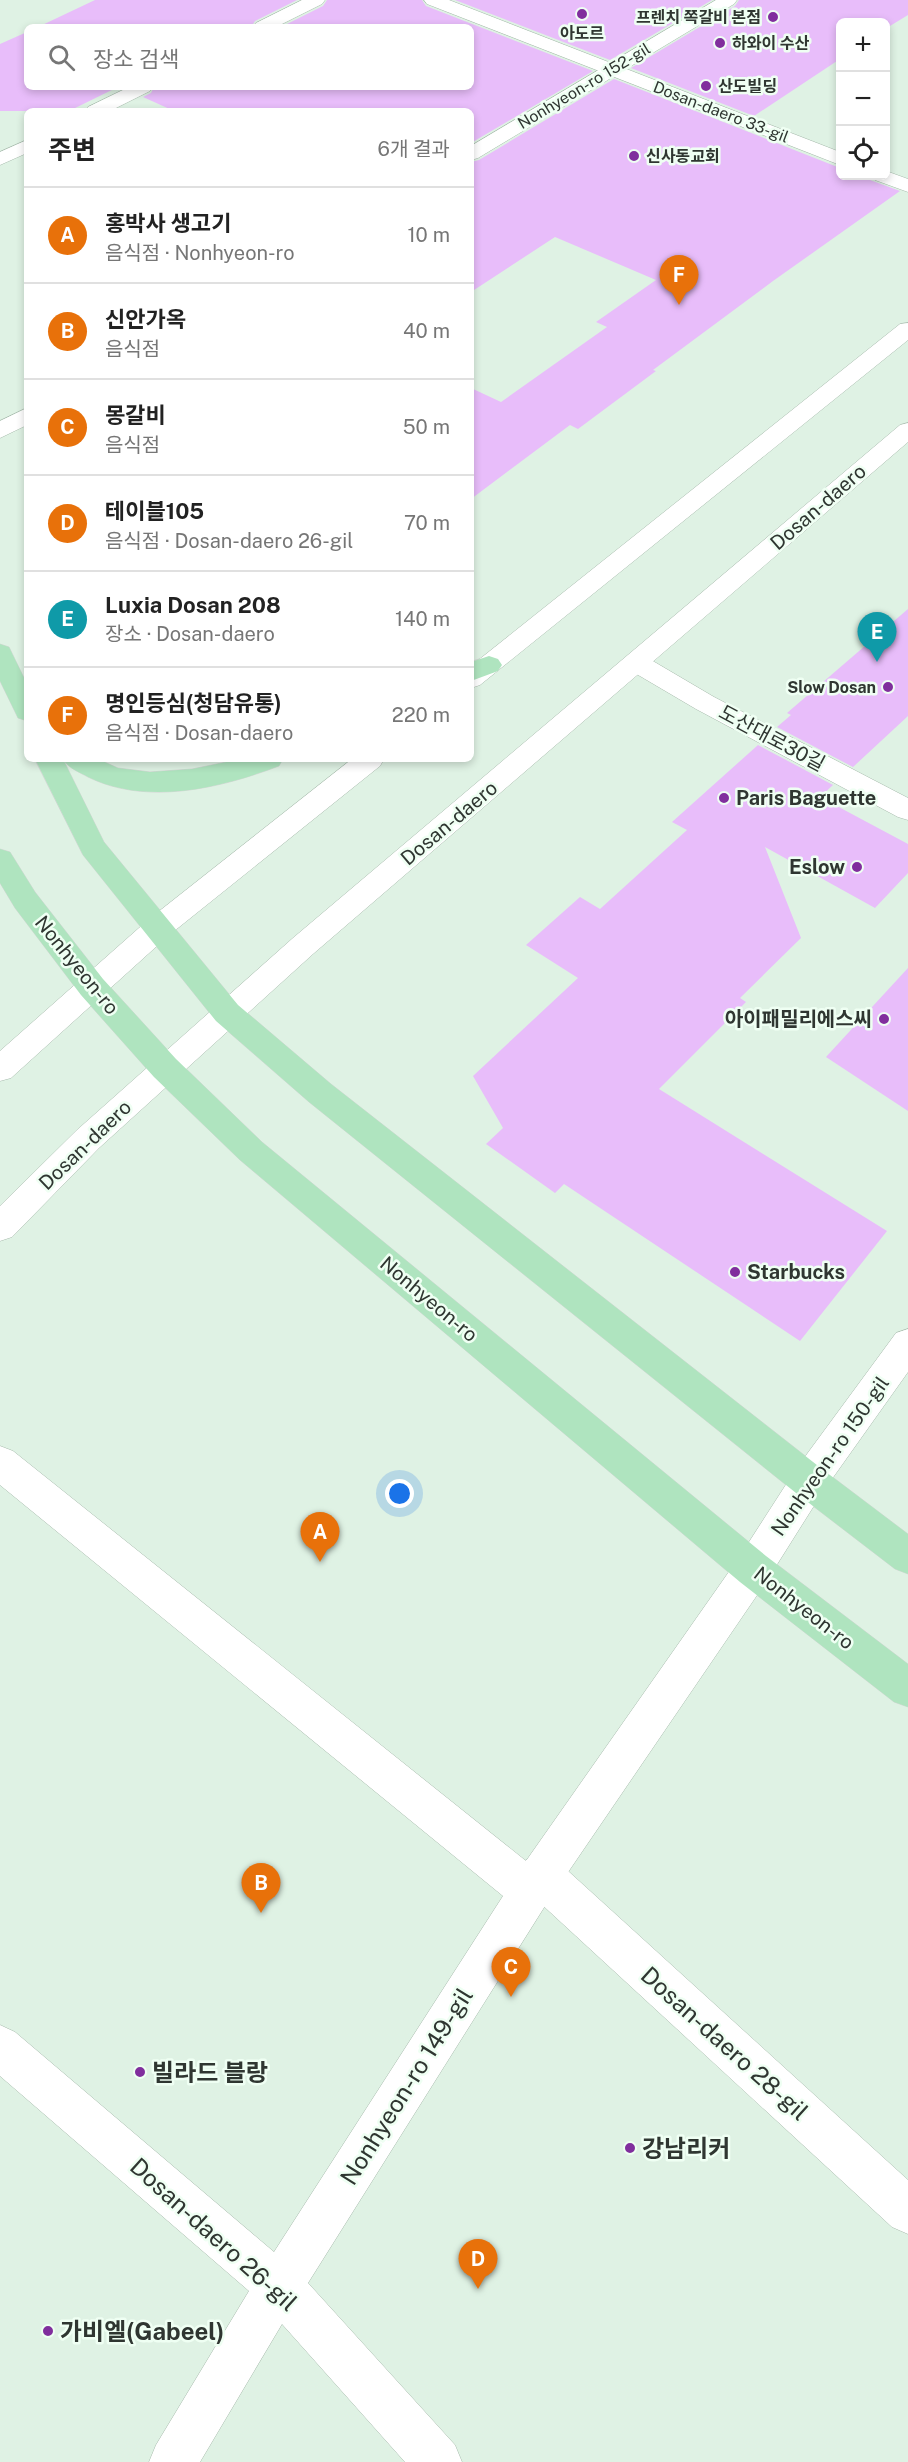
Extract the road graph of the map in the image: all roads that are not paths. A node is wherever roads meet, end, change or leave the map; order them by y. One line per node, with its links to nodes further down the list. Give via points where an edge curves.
1 (316, 0): 4 (main road)
2 (433, 0): 5 (main road, Dosan-daero 33-gil)
3 (729, 0): 5 (main road, Nonhyeon-ro 152-gil)
4 (268, 24)
5 (613, 70): 9 (main road, Nonhyeon-ro 152-gil); 10 (main road, Dosan-daero 33-gil)
6 (137, 90): 7 (main road)
7 (102, 108)
8 (24, 147): 11 (main road)
9 (474, 152)
10 (836, 157)
11 (0, 159)
12 (890, 179): 13 (main road)
13 (908, 186)
14 (908, 329): 20 (main road)
15 (24, 417): 17 (main road)
16 (908, 430): 19 (main road, Dosan-daero)
17 (0, 431)
18 (0, 653): 21 (main road)
19 (637, 663): 26 (main road, 도산대로30길); 30 (main road, Dosan-daero)
20 (477, 672)
21 (24, 705)
22 (50, 762): 28 (main road, via 93,848)
23 (82, 762): 24 (main road, via 113,777 154,783 247,769)
24 (262, 762)
25 (366, 762): 28 (main road)
26 (908, 810)
27 (0, 859): 29 (main road, Nonhyeon-ro, via 25,900)
28 (158, 928): 29 (main road); 30 (main road)
29 (92, 987): 31 (main road, Nonhyeon-ro); 32 (main road)
30 (227, 1013): 31 (main road, Dosan-daero); 36 (main road, via 320,1093)
31 (165, 1068): 33 (main road, Dosan-daero); 38 (main road, Nonhyeon-ro, via 251,1151)
32 (0, 1069)
33 (0, 1227)
34 (908, 1344): 36 (main road, Nonhyeon-ro 150-gil)
35 (0, 1463): 40 (main road, Dosan-daero 28-gil)
36 (809, 1481): 37 (main road); 38 (main road, Nonhyeon-ro 150-gil)
37 (908, 1556)
38 (753, 1569): 39 (main road, Nonhyeon-ro); 40 (main road, Nonhyeon-ro 149-gil)
39 (908, 1688)
40 (536, 1883): 42 (main road, Dosan-daero 28-gil); 43 (main road, Nonhyeon-ro 149-gil)
41 (0, 2047): 43 (main road, Dosan-daero 26-gil)
42 (908, 2211)
43 (279, 2286): 44 (main road, Nonhyeon-ro 149-gil); 45 (main road, Dosan-daero 26-gil)
44 (173, 2462)
45 (438, 2462)

